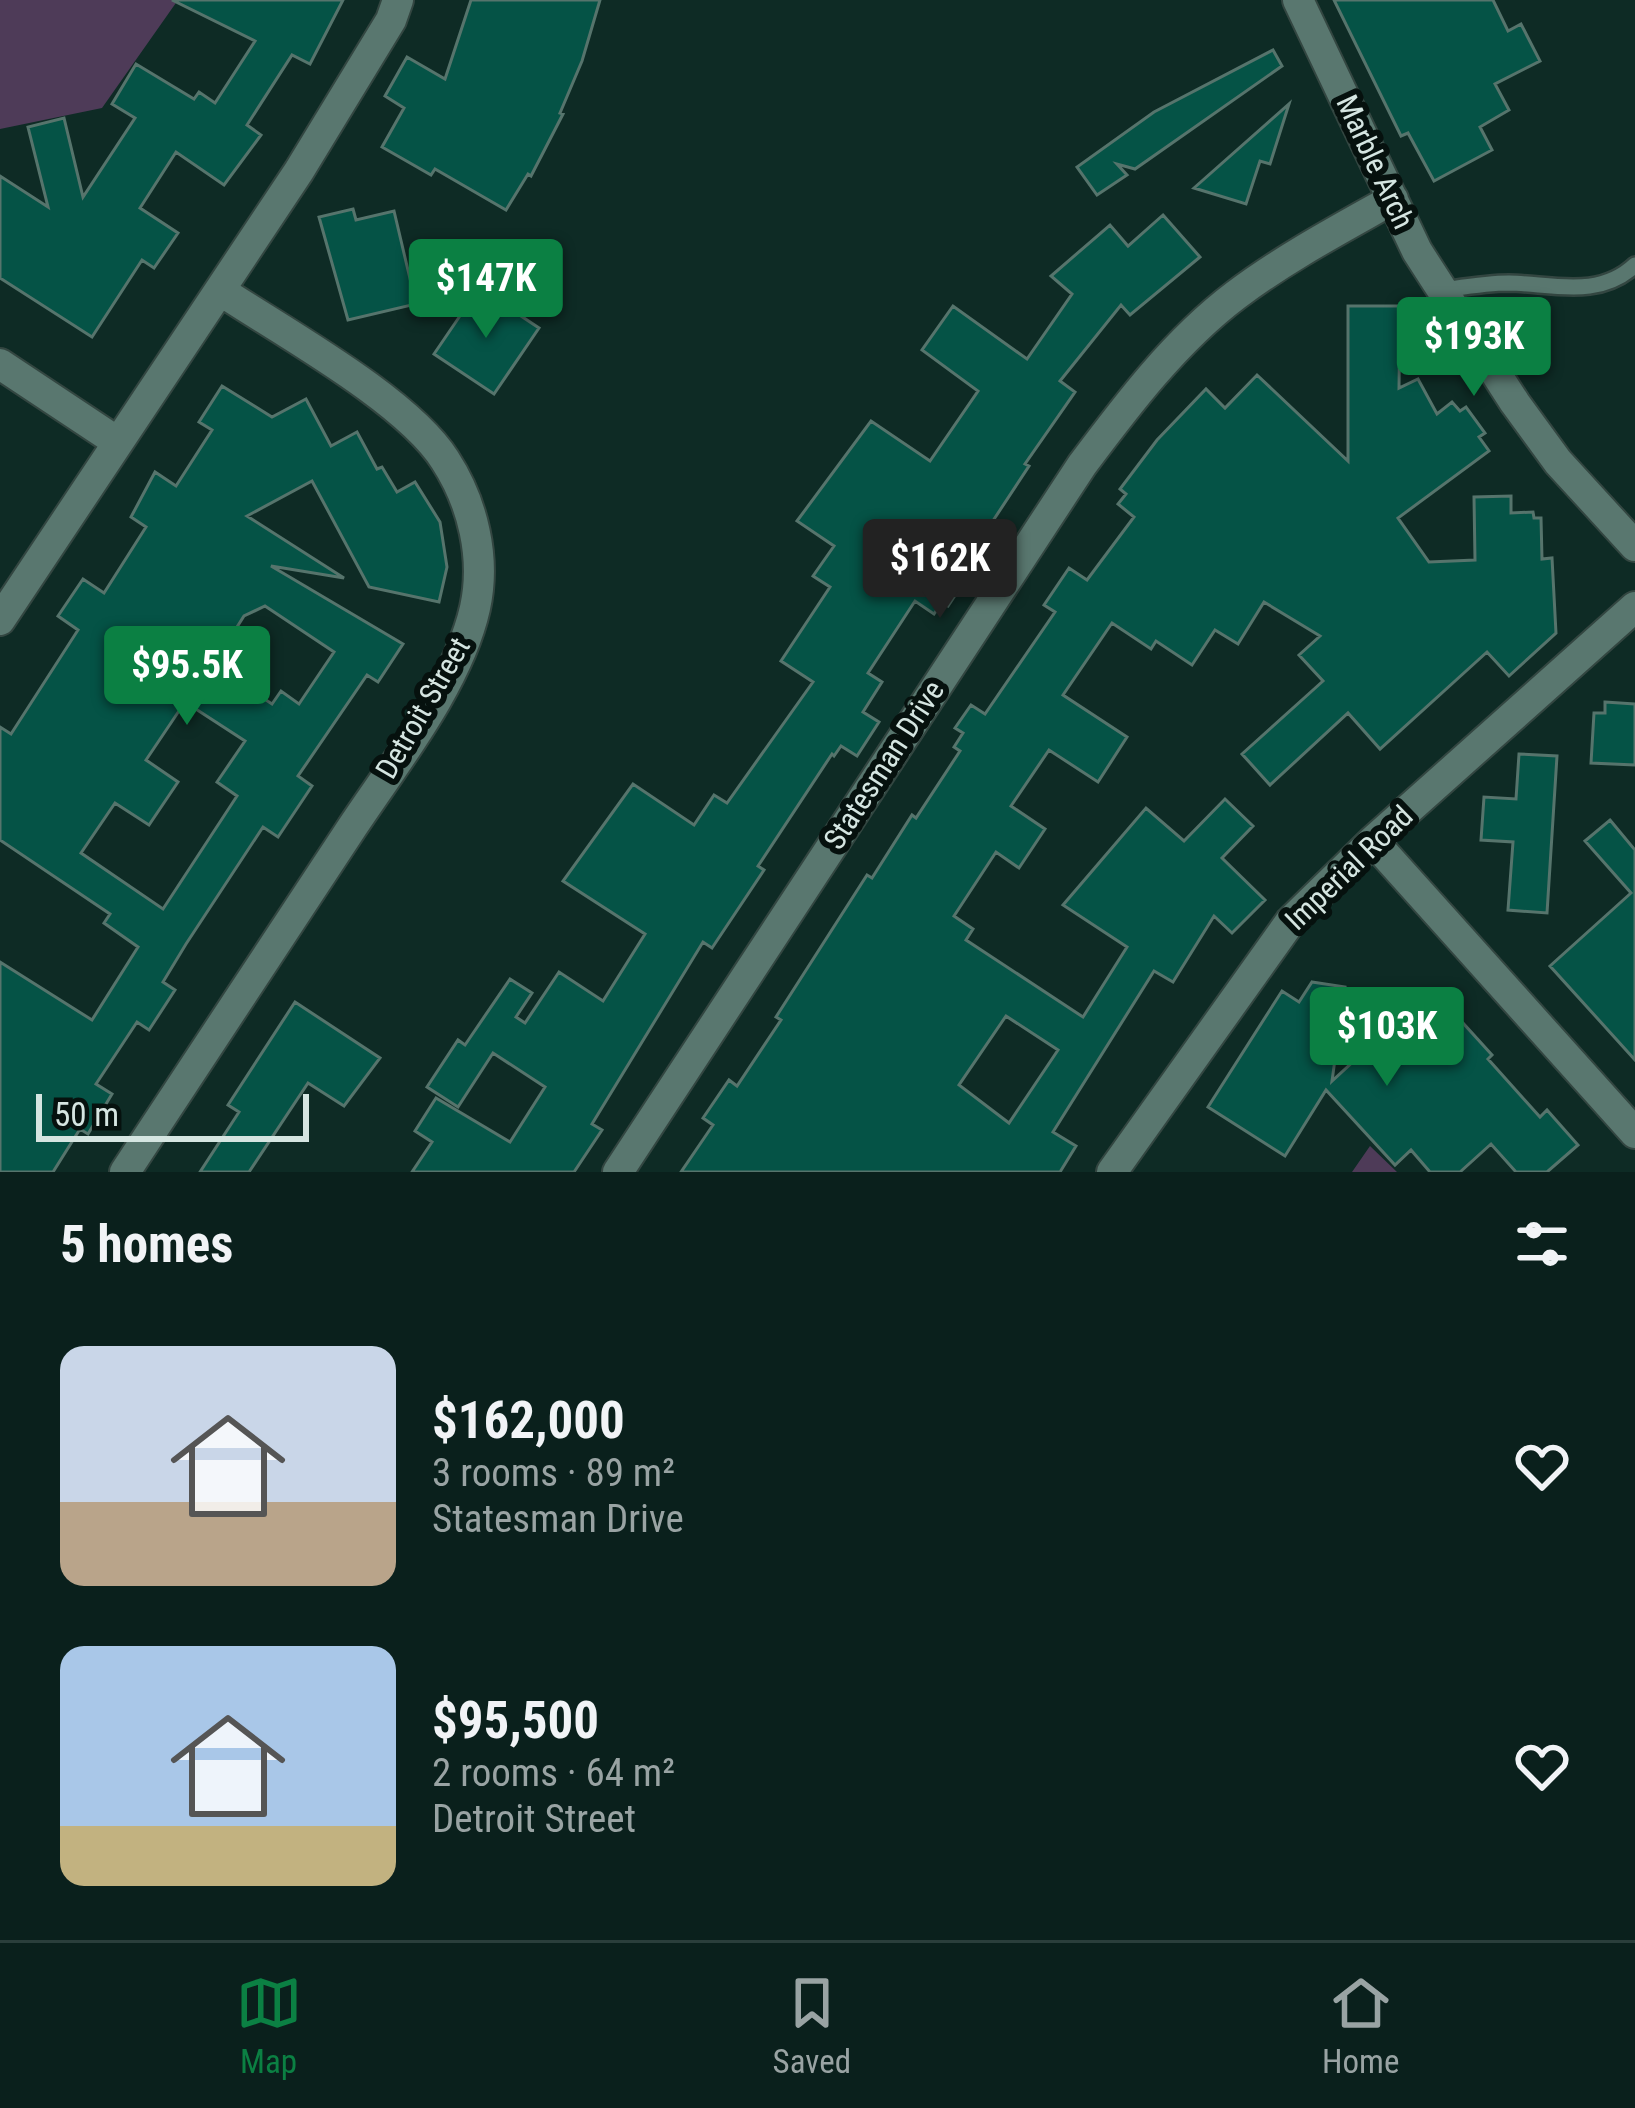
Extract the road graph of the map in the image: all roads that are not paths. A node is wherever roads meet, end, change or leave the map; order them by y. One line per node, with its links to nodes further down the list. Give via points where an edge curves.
1 (398, 0): 6 (street)
2 (1298, 0): 3 (street, Marble Arch)
3 (1393, 199): 5 (street, Marble Arch); 15 (street, Statesman Drive, via 1233,297 1124,410)
4 (1635, 265): 5 (lane, via 1581,289 1507,283)
5 (1443, 290): 9 (street, Marble Arch, via 1558,461)
6 (221, 291): 8 (street); 14 (street, Detroit Street, via 432,442 467,503 480,583 466,641 403,750)
7 (0, 364): 8 (street)
8 (116, 442): 11 (street)
9 (1635, 546)
10 (1635, 607): 12 (street, Imperial Road)
11 (0, 620)
12 (1373, 841): 13 (street); 16 (street, Imperial Road, via 1290,922)
13 (1635, 1133)
14 (124, 1172)
15 (618, 1172)
16 (1112, 1172)

